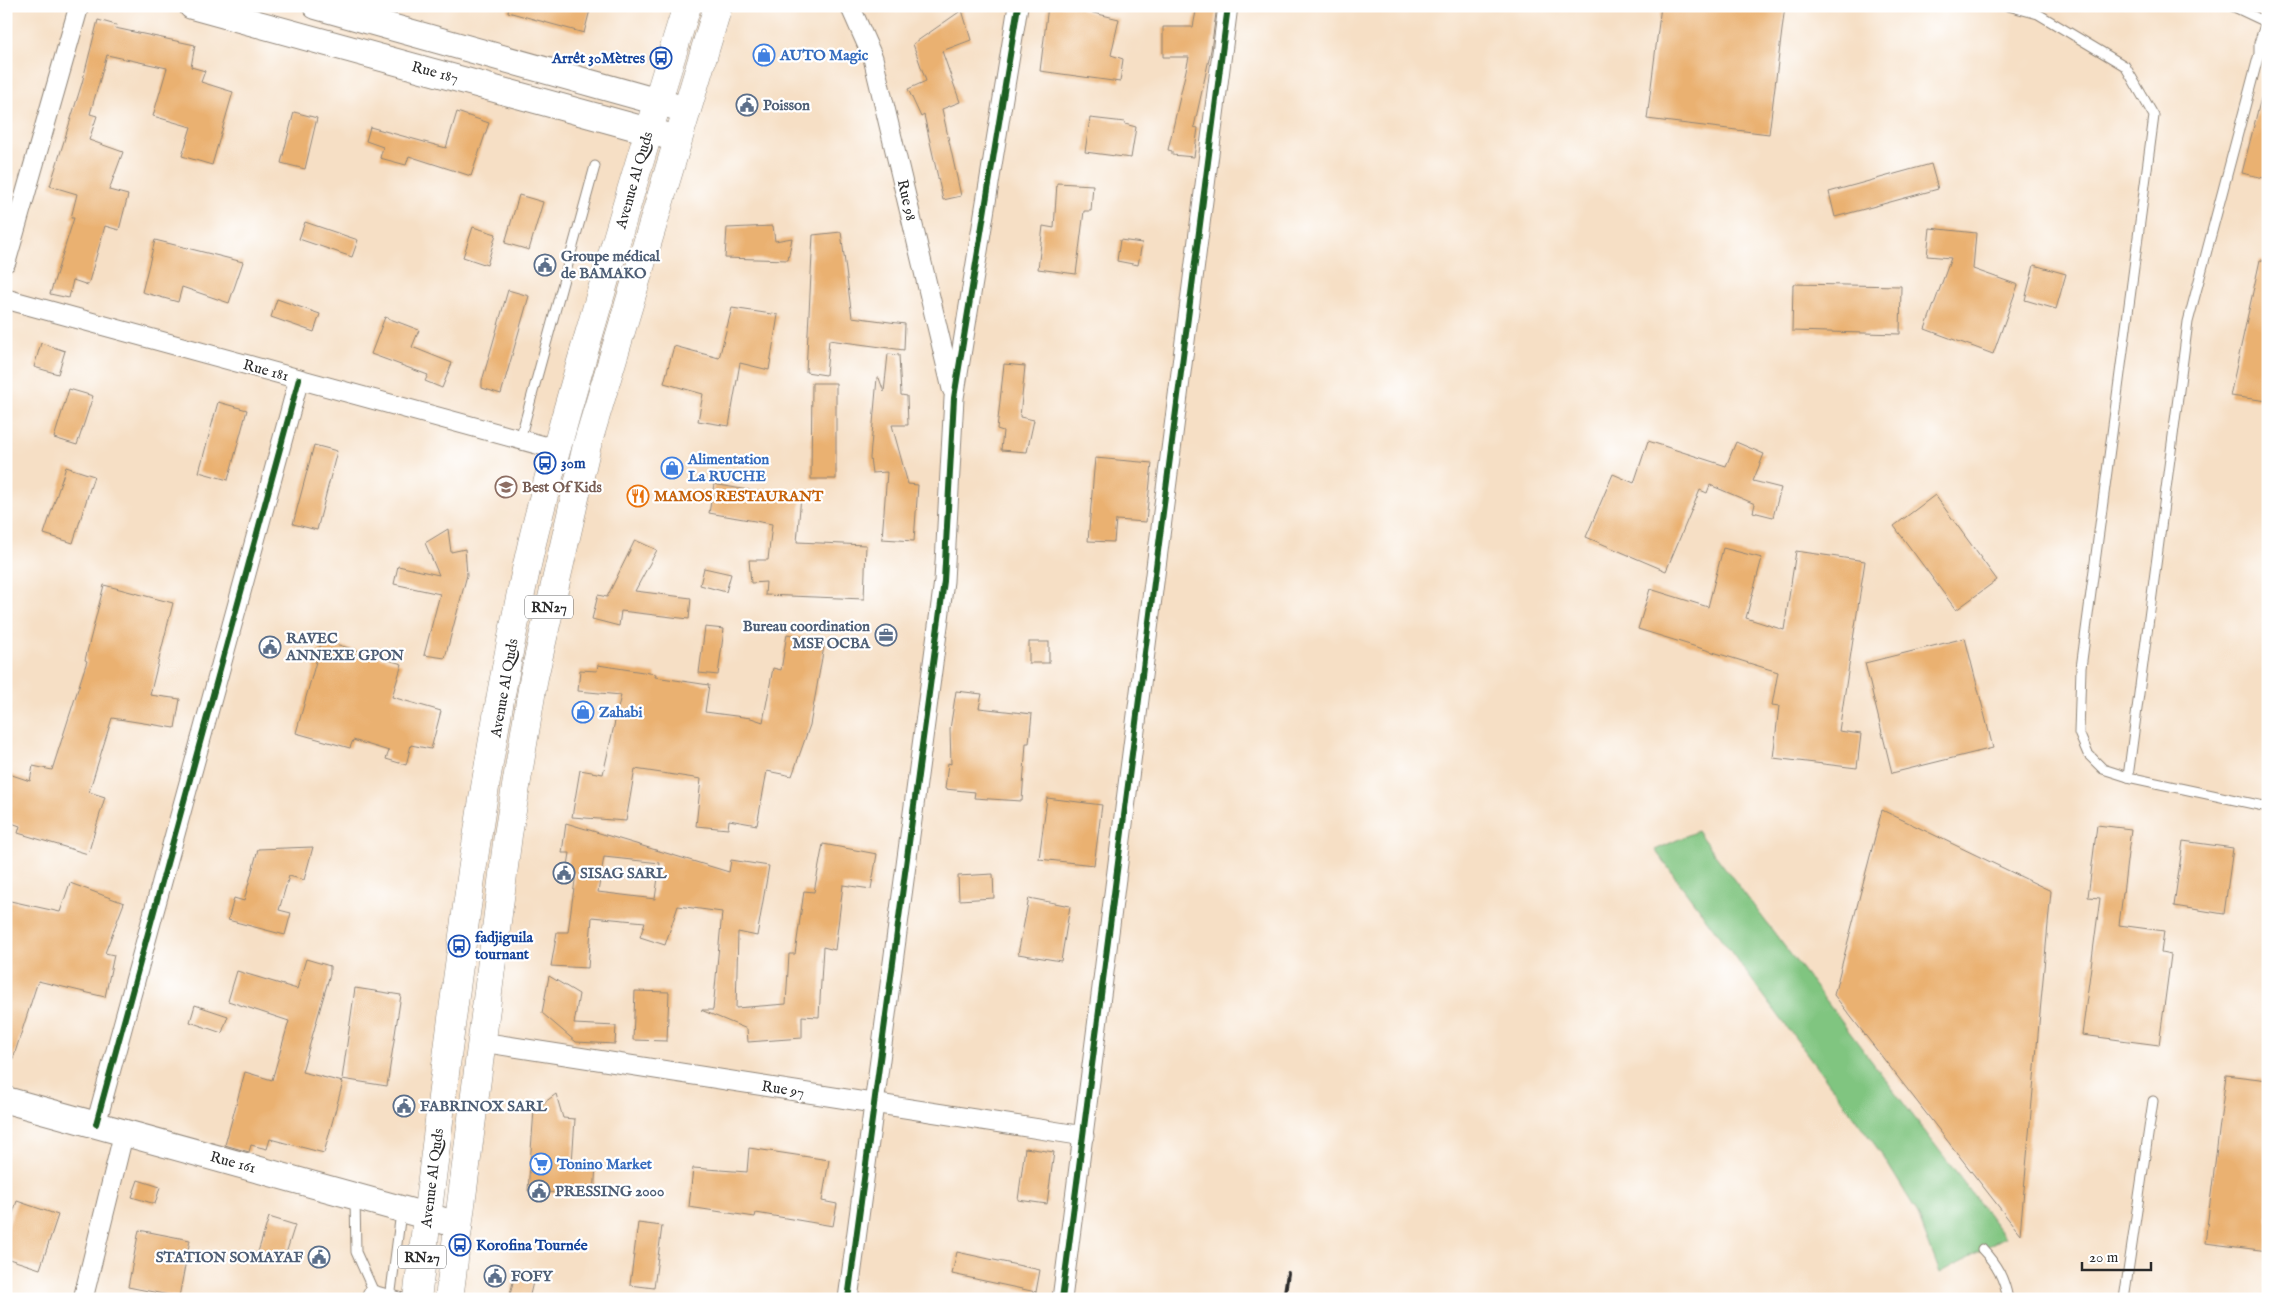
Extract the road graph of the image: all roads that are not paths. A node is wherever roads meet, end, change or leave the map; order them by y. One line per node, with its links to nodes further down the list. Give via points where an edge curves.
1 (79, 6): 17 (street)
2 (192, 6): 14 (street, Rue 187)
3 (316, 6): 12 (street, Rue 187)
4 (687, 6): 12 (main road, Avenue Al Quds / RN27)
5 (718, 6): 13 (main road, Avenue Al Quds / RN27)
6 (850, 6): 20 (street, Rue 98, via 874,58)
7 (1018, 6): 20 (street)
8 (1228, 6): 31 (street)
9 (2008, 6): 23 (lane, via 2038,14 2125,66 2154,116 2081,668 2079,733 2088,754 2103,769)
10 (2232, 6): 11 (lane)
11 (2267, 21): 23 (lane, via 2258,43 2259,54 2188,322)
12 (657, 102): 13 (street, Rue 187); 14 (main road, Avenue Al Quds / RN27)
13 (687, 110): 15 (main road, Avenue Al Quds / RN27)
14 (649, 130): 15 (street, Rue 187); 22 (main road, Avenue Al Quds / RN27)
15 (678, 139): 25 (main road, Avenue Al Quds / RN27, via 586,446 561,551 534,677 508,835)
16 (595, 166): 21 (lane)
17 (6, 262)
18 (6, 299): 19 (street, Rue 181)
19 (299, 379): 21 (street, Rue 181); 29 (street)
20 (954, 398): 28 (street, via 944,581)
21 (520, 439): 22 (street, Rue 181)
22 (555, 449): 33 (main road, Avenue Al Quds / RN27, via 505,674 478,831 448,1043)
23 (2128, 777): 24 (lane)
24 (2268, 807)
25 (482, 1042): 28 (street, Rue 97); 34 (main road, Avenue Al Quds / RN27)
26 (6, 1100): 29 (street, Rue 161)
27 (2153, 1102): 45 (lane)
28 (873, 1103): 31 (street, Rue 97); 42 (street)
29 (96, 1124): 30 (street, Rue 161)
30 (124, 1132): 32 (street, Rue 161); 38 (street)
31 (1084, 1136): 43 (street)
32 (355, 1196): 33 (street, Rue 161); 36 (lane, via 356,1252)
33 (414, 1212): 34 (street, Rue 161); 37 (main road, Avenue Al Quds / RN27)
34 (459, 1225): 41 (main road, Avenue Al Quds / RN27)
35 (1982, 1249): 44 (lane, via 1996,1264)
36 (373, 1290): 37 (lane); 39 (lane, via 368,1292)
37 (399, 1297): 40 (lane)
38 (83, 1299)
39 (366, 1299)
40 (407, 1299)
41 (449, 1299)
42 (848, 1299)
43 (1062, 1299)
44 (2008, 1299)
45 (2124, 1299)

